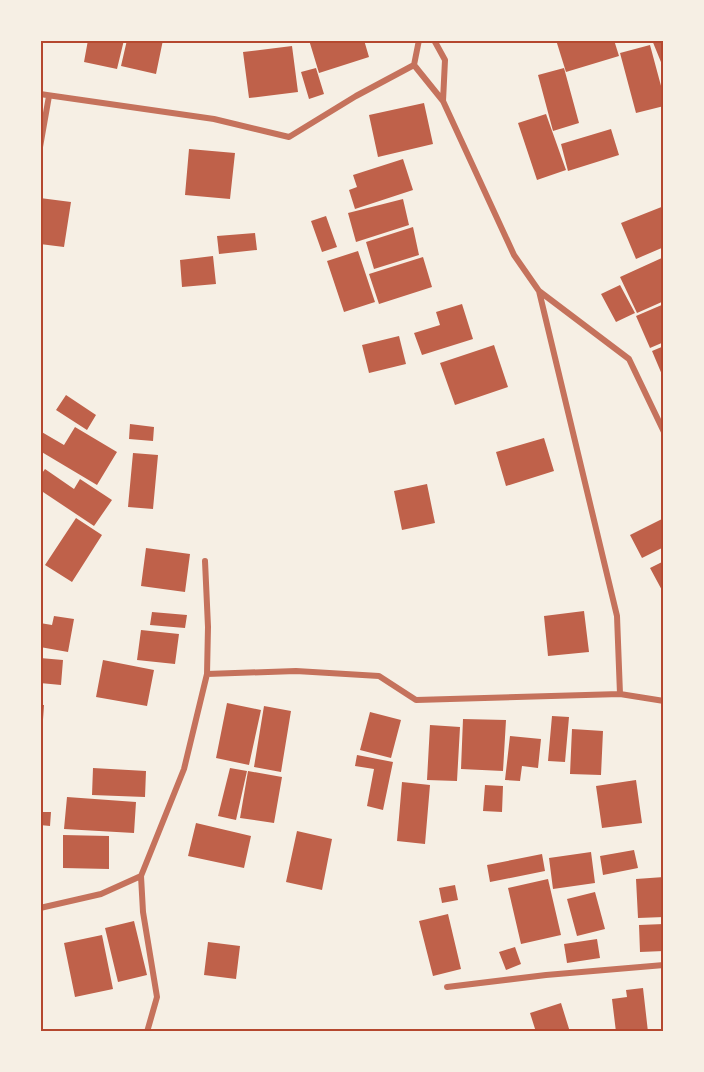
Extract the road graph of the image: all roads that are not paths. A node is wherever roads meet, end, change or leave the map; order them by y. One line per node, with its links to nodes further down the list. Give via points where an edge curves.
1 (419, 40): 3 (street)
2 (434, 40): 6 (street, via 445,60)
3 (414, 65): 5 (street, via 289,137 214,119); 6 (street)
4 (40, 94): 5 (street)
5 (49, 96): 7 (street)
6 (443, 101): 8 (street, via 514,255)
7 (40, 147)
8 (538, 291): 9 (street, via 628,359); 12 (street, via 617,616)
9 (663, 432)
10 (205, 561): 11 (street)
11 (207, 674): 12 (street, via 296,671 379,676 416,700); 14 (street, via 184,769)
12 (620, 694): 13 (street)
13 (663, 701)
14 (141, 876): 15 (street, via 101,894); 18 (street, via 157,997)
15 (40, 908)
16 (663, 965): 17 (street)
17 (447, 987)
18 (147, 1032)

